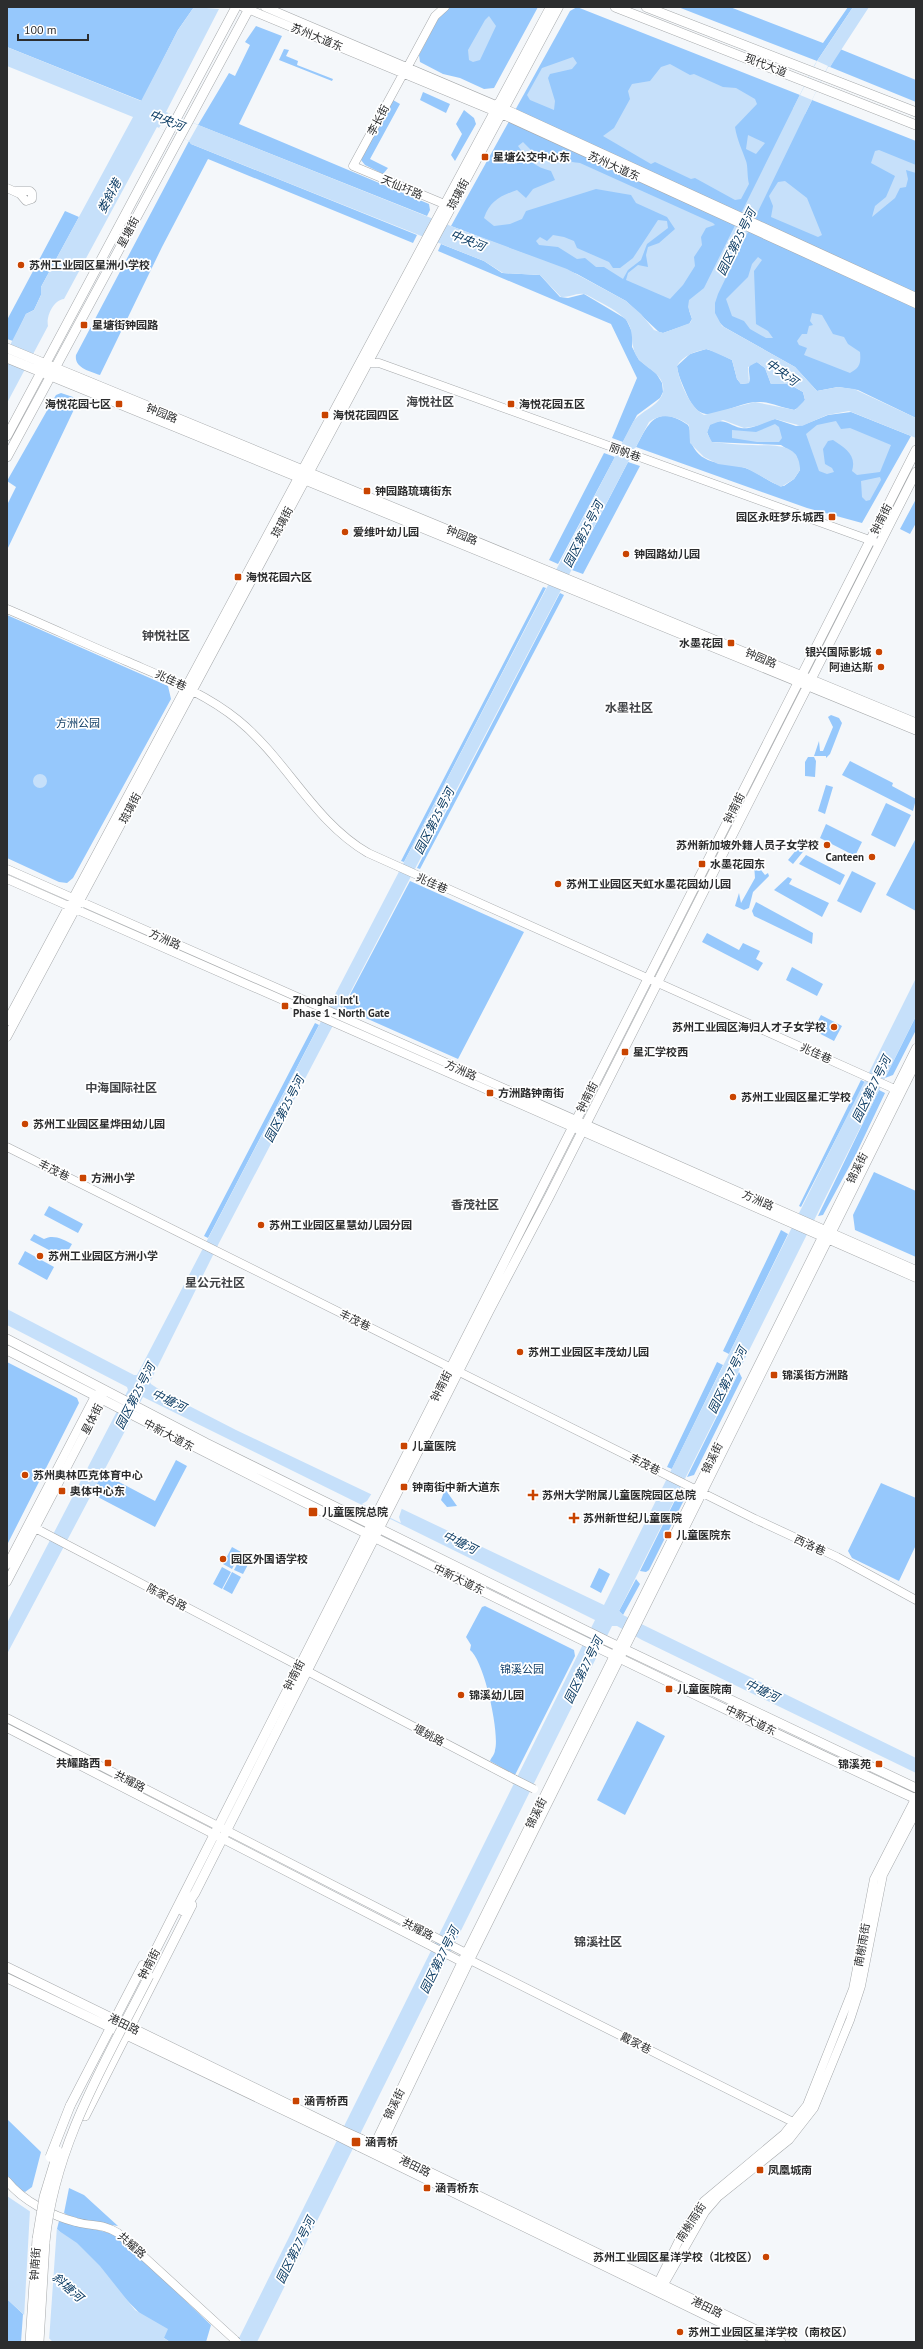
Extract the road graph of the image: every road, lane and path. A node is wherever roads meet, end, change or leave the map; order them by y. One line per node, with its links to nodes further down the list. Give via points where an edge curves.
1 (236, 7): 25 (main road, 星塘街)
2 (265, 7): 10 (main road, 苏州大道东)
3 (434, 7): 10 (main road, 李长街)
4 (445, 7): 10 (main road, 李长街, via 435,16)
5 (550, 7): 11 (main road, 琉璃街)
6 (559, 7): 11 (main road, 琉璃街)
7 (615, 7): 13 (main road, 现代大道)
8 (646, 7): 12 (main road, 现代大道)
9 (247, 8): 10 (main road, 苏州大道东); 26 (main road, 星塘街)
10 (405, 70): 11 (main road, 苏州大道东); 14 (main road, 李长街)
11 (499, 110): 17 (main road, 琉璃街); 18 (main road, 苏州大道东)
12 (916, 112)
13 (916, 125)
14 (353, 166): 17 (main road, 天仙圩路)
15 (7, 188): 16 (main road)
16 (16, 191)
17 (448, 206): 22 (main road, 琉璃街)
18 (753, 226): 19 (main road, 苏州大道东); 20 (main road, 苏州大道东)
19 (916, 297)
20 (916, 304)
21 (7, 352): 25 (main road, 钟园路)
22 (368, 352): 23 (main road, 琉璃街); 24 (main road)
23 (362, 363): 24 (main road, 丽帆巷); 31 (main road, 琉璃街)
24 (379, 363): 32 (main road, 丽帆巷)
25 (43, 368): 26 (main road, 钟园路); 27 (main road, 星塘街)
26 (53, 372): 29 (main road, 星塘街); 31 (main road, 钟园路)
27 (7, 436)
28 (916, 450): 32 (main road, 钟南街)
29 (7, 457)
30 (916, 472): 33 (main road, 钟南街)
31 (303, 474): 35 (main road, 钟园路); 37 (main road, 琉璃街)
32 (870, 540): 33 (main road, 丽帆巷); 35 (main road, 钟南街)
33 (880, 542): 36 (main road, 钟南街)
34 (7, 609): 37 (main road, 兆佳巷)
35 (800, 679): 36 (main road, 钟园路); 43 (main road, 钟南街)
36 (809, 682): 38 (main road, 钟园路); 39 (main road, 钟园路); 44 (main road, 钟南街)
37 (189, 689): 42 (main road, 琉璃街); 43 (main road, 兆佳巷, via 219,706 247,728 327,821 342,836 368,853)
38 (916, 723)
39 (916, 730)
40 (7, 869): 42 (main road, 方洲路)
41 (7, 879): 42 (main road, 方洲路)
42 (75, 904): 45 (main road, 琉璃街); 46 (main road, 琉璃街); 50 (main road, 方洲路)
43 (647, 980): 44 (main road, 兆佳巷); 50 (main road, 钟南街)
44 (656, 984): 49 (main road, 兆佳巷); 51 (main road, 钟南街)
45 (7, 1021)
46 (7, 1037)
47 (916, 1048): 49 (main road, 锦溪街)
48 (916, 1063): 49 (main road, 锦溪街)
49 (899, 1090): 53 (main road, 锦溪街)
50 (574, 1124): 51 (main road, 方洲路); 58 (main road, 钟南街)
51 (584, 1128): 53 (main road, 方洲路, via 796,1217 815,1226); 53 (main road, 方洲路, via 812,1234); 58 (main road, 钟南街)
52 (7, 1147): 58 (main road, 丰茂巷)
53 (827, 1236): 54 (main road, 方洲路); 55 (main road, 方洲路); 62 (main road, 锦溪街)
54 (916, 1270)
55 (916, 1278)
56 (7, 1339): 59 (main road, 中新大道东)
57 (7, 1350): 60 (main road, 中新大道东)
58 (455, 1369): 62 (main road, 丰茂巷); 63 (main road, 钟南街); 65 (main road, 钟南街)
59 (103, 1390): 60 (main road, 星体街); 61 (main road, 中新大道东)
60 (99, 1398): 61 (main road, 中新大道东); 64 (main road, 星体街); 68 (main road, 星体街)
61 (120, 1404): 63 (main road, 中新大道东, via 138,1408); 66 (main road, 中新大道东, via 133,1416)
62 (700, 1492): 70 (main road, 西洛巷, via 837,1557); 72 (main road, 锦溪街)
63 (371, 1523): 65 (main road, 中新大道东); 66 (main road, 钟南街)
64 (35, 1528): 69 (main road, 星体街); 73 (main road, 陈家台路)
65 (380, 1528): 67 (main road, 钟南街); 71 (main road, 中新大道东)
66 (366, 1533): 67 (main road, 中新大道东); 73 (main road, 钟南街)
67 (375, 1538): 71 (main road, 中新大道东); 74 (main road, 钟南街)
68 (7, 1565)
69 (7, 1582)
70 (916, 1600)
71 (585, 1636): 72 (main road, 中新大道东)
72 (620, 1653): 77 (main road, 中新大道东); 78 (main road, 锦溪街); 79 (main road, 中新大道东)
73 (299, 1666): 81 (main road, 钟南街)
74 (307, 1671): 78 (main road, 堰姚路, bridge); 81 (main road, 钟南街)
75 (7, 1718): 81 (main road, 共耀路)
76 (7, 1728): 81 (main road, 共耀路)
77 (916, 1788)
78 (548, 1797): 84 (main road, 锦溪街)
79 (916, 1798): 91 (main road, 南榭雨街, via 874,1879 848,2008)
80 (916, 1812): 91 (main road, 南榭雨街, via 880,1884 861,1986 850,2020 816,2103)
81 (220, 1832): 82 (main road, 钟南街); 83 (main road, 钟南街); 84 (main road, 共耀路, via 437,1938 454,1947); 84 (main road, 共耀路, via 432,1946 450,1955)
82 (186, 1887): 86 (main road, 钟南街, via 184,1898); 88 (main road, via 179,1895)
83 (195, 1893): 86 (main road, 钟南街); 90 (main road, via 191,1908)
84 (466, 1958): 91 (main road, 戴家巷); 92 (main road, 锦溪街)
85 (7, 1967): 88 (main road, 港田路)
86 (146, 1975): 94 (main road, 钟南街, bridge, via 67,2142)
87 (7, 1978): 89 (main road, 港田路)
88 (114, 2019): 89 (main road); 90 (main road, 港田路)
89 (110, 2028): 90 (main road, 港田路); 94 (main road, bridge, via 70,2106 44,2179 39,2199)
90 (128, 2032): 92 (main road, 港田路, bridge); 94 (main road, bridge, via 85,2116 69,2154)
91 (798, 2124): 95 (main road, 南榭雨街, via 789,2140 718,2197 705,2212)
92 (376, 2149): 95 (main road, 港田路)
93 (7, 2181): 96 (main road, 共耀路, via 30,2202 76,2222 100,2224 118,2233)
94 (41, 2240): 97 (main road, 钟南街); 98 (main road, 钟南街)
95 (659, 2287): 99 (main road, 港田路); 100 (main road, 港田路)
96 (236, 2341)
97 (30, 2342)
98 (39, 2342)
99 (761, 2342)
100 (781, 2342)

